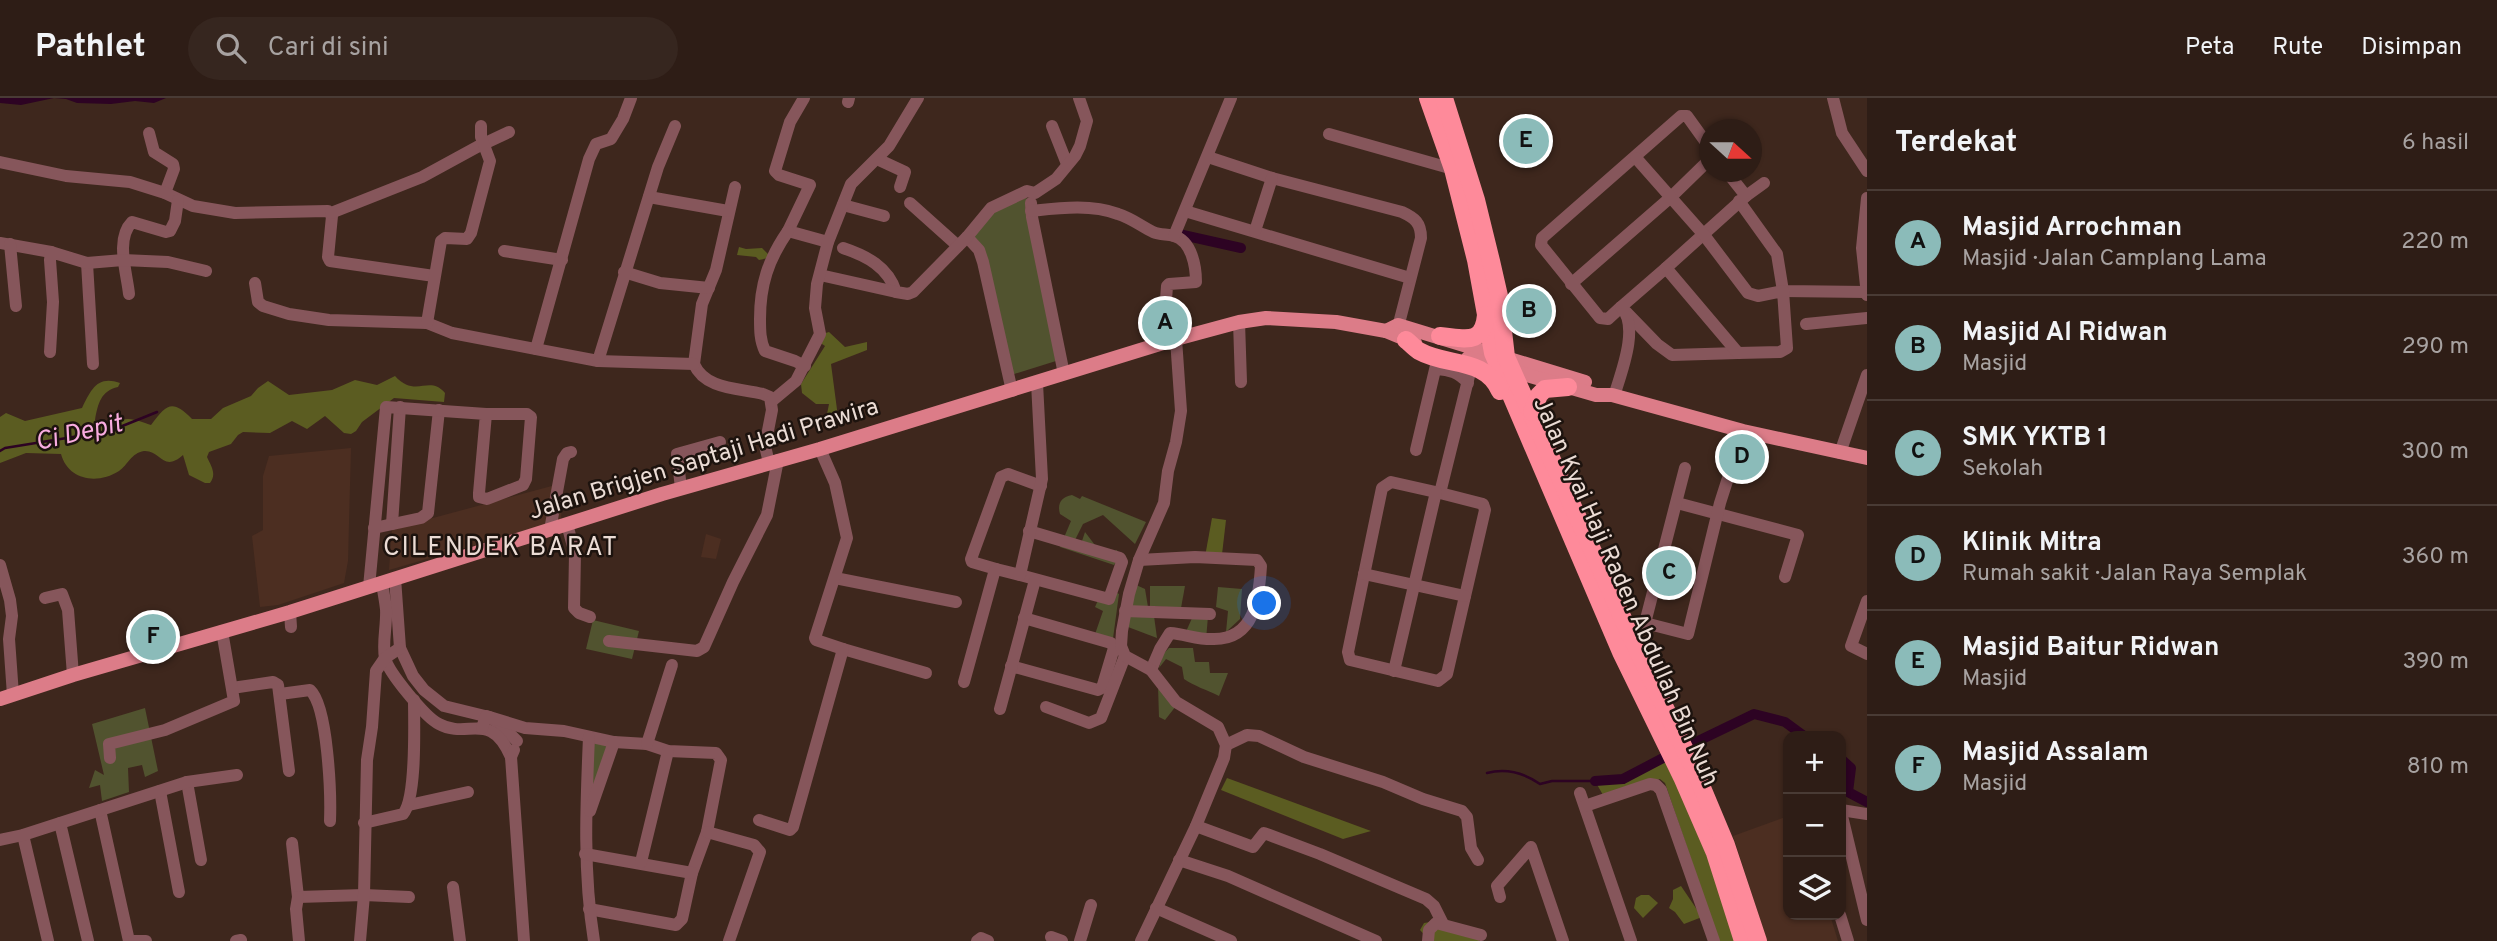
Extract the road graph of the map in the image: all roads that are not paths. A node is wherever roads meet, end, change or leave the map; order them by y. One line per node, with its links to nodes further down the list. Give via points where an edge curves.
1 (631, 98): 55 (street, via 611,139 596,144 589,159)
2 (804, 98): 44 (street, via 790,122 775,171 810,185)
3 (1079, 98): 20 (street, via 1087,121 1080,146)
4 (1231, 98): 16 (street)
5 (1428, 98): 21 (highway, Jalan Kyai Haji Raden Abdullah Bin Nuh)
6 (1444, 98): 35 (highway, Jalan Kyai Haji Raden Abdullah Bin Nuh)
7 (1833, 98): 23 (street, via 1842,134)
8 (913, 100): 18 (street)
9 (675, 126): 31 (street)
10 (1052, 126): 20 (street)
11 (481, 131): 61 (street, via 490,157 470,236 441,240)
12 (509, 132): 42 (street, via 422,177)
13 (149, 133): 29 (street, via 154,152 173,164)
14 (1699, 133): 17 (street, via 1683,115)
15 (1329, 134): 21 (street)
16 (1208, 157): 24 (street); 41 (street)
17 (1636, 158): 32 (street); 64 (street, via 1542,238 1541,245)
18 (877, 159): 28 (street, via 905,172); 38 (street, via 851,184)
19 (0, 162): 29 (street, via 66,176 130,182)
20 (1067, 164): 30 (street, via 1056,179)
21 (1453, 169): 35 (highway, Jalan Kyai Haji Raden Abdullah Bin Nuh)
22 (1699, 170): 32 (street)
23 (1867, 172)
24 (1272, 178): 45 (street); 62 (street, via 1414,219 1421,238)
25 (1733, 182): 33 (street)
26 (1764, 183): 33 (street)
27 (735, 187): 39 (street)
28 (900, 187)
29 (165, 193): 36 (street)
30 (1035, 193): 40 (street); 49 (street, via 1027,191 991,208)
31 (649, 197): 39 (street); 59 (street)
32 (1671, 197): 47 (street); 64 (street)
33 (1742, 198): 47 (street); 66 (street, via 1777,254)
34 (1867, 198): 69 (street, via 1862,248)
35 (1469, 199): 70 (highway, Jalan Kyai Haji Raden Abdullah Bin Nuh)
36 (178, 200): 42 (street, via 235,213); 54 (street, via 170,231 132,222 127,227)
37 (910, 203): 49 (street)
38 (843, 205): 43 (street); 48 (street)
39 (728, 211): 65 (street)
40 (1031, 211): 46 (street, via 1097,208 1157,234); 90 (street)
41 (1185, 211): 45 (street); 46 (street)
42 (331, 213): 61 (street, via 330,261)
43 (884, 216)
44 (788, 231): 48 (street); 88 (street, via 763,277 760,335 765,351)
45 (1255, 231): 62 (street)
46 (1175, 234): 79 (street, via 1186,244 1196,280 1167,284 1166,300)
47 (1704, 235): 57 (street); 66 (street, via 1748,293 1758,296)
48 (828, 242): 60 (street)
49 (962, 242): 67 (street, via 913,292); 95 (street, via 979,250)
50 (5, 244): 53 (street); 71 (street)
51 (843, 248): 67 (street, via 885,270)
52 (504, 251): 55 (street)
53 (51, 252): 56 (street); 81 (street)
54 (123, 260): 56 (street); 58 (street, via 168,262); 68 (street)
55 (562, 260): 80 (street)
56 (87, 264): 86 (street)
57 (1666, 268): 72 (street); 82 (street)
58 (206, 271)
59 (624, 272): 65 (street, via 660,283); 83 (street)
60 (820, 275): 67 (street); 88 (street, via 815,308 820,334)
61 (433, 276): 75 (street)
62 (1410, 278): 77 (street)
63 (255, 283): 75 (street, via 258,302 289,314)
64 (1571, 284): 72 (street, via 1604,319)
65 (709, 288): 87 (street, via 702,304)
66 (1783, 291): 69 (street); 82 (street, via 1787,348)
67 (896, 292)
68 (129, 294)
69 (1867, 294)
70 (1493, 302): 78 (highway, via 1478,336); 84 (highway, Jalan Kyai Haji Raden Abdullah Bin Nuh); 84 (highway, via 1518,356)
71 (16, 306)
72 (1624, 309): 82 (street, via 1672,355); 96 (street, via 1629,328 1626,356)
73 (1867, 318): 76 (street)
74 (1239, 322): 77 (main road, Jalan Brigjen Saptaji Hadi Prawira, via 1266,318 1325,321); 79 (main road, Jalan Brigjen Saptaji Hadi Prawira); 92 (street)
75 (427, 323): 80 (street, via 452,333)
76 (1806, 324)
77 (1396, 333): 78 (main road); 85 (highway); 89 (main road)
78 (1440, 336): 84 (main road)
79 (1179, 338): 90 (main road, Jalan Brigjen Saptaji Hadi Prawira); 122 (street, via 1181,411 1176,442 1164,503)
80 (536, 349): 83 (street)
81 (50, 352)
82 (1738, 353)
83 (598, 360): 87 (street)
84 (1507, 362): 89 (main road); 94 (main road); 96 (main road, via 1598,386); 100 (highway, Jalan Kyai Haji Raden Abdullah Bin Nuh); 109 (highway, Jalan Kyai Haji Raden Abdullah Bin Nuh)
85 (1437, 363): 89 (highway); 105 (street)
86 (93, 364)
87 (694, 364): 97 (street, via 710,383 763,394)
88 (805, 366): 97 (street, via 796,381)
89 (1471, 370): 109 (highway, via 1486,372 1496,381); 114 (street)
90 (1064, 374): 93 (main road, Jalan Brigjen Saptaji Hadi Prawira)
91 (1867, 375): 107 (street)
92 (1241, 382)
93 (1037, 383): 95 (main road, Jalan Brigjen Saptaji Hadi Prawira); 112 (street)
94 (1568, 387): 96 (main road); 100 (highway, via 1545,389)
95 (1012, 391): 104 (main road, Jalan Brigjen Saptaji Hadi Prawira)
96 (1613, 395): 102 (main road)
97 (772, 401): 110 (street, via 765,446)
98 (400, 407): 99 (street); 117 (street); 119 (street, via 385,409)
99 (439, 410): 101 (street); 117 (street, via 430,509 421,518)
100 (1532, 412): 144 (highway, Jalan Kyai Haji Raden Abdullah Bin Nuh)
101 (486, 414): 101 (street, via 479,497 487,499 523,485 531,417)
102 (1743, 431): 107 (main road); 116 (street)
103 (720, 442): 113 (street, via 677,454)
104 (820, 449): 110 (main road, Jalan Brigjen Saptaji Hadi Prawira); 128 (street, via 835,483 847,538)
105 (1416, 450)
106 (571, 452): 120 (street, via 563,459)
107 (1840, 453): 108 (main road)
108 (1867, 458)
109 (1537, 459): 178 (highway, Jalan Kyai Haji Raden Abdullah Bin Nuh, via 1621,652)
110 (773, 462): 113 (main road, Jalan Brigjen Saptaji Hadi Prawira); 146 (street, via 767,515 704,648 697,651)
111 (1685, 468): 115 (street)
112 (1041, 486): 121 (street); 124 (street, via 1008,474 1001,477 971,559)
113 (681, 488): 118 (main road, Jalan Brigjen Saptaji Hadi Prawira)
114 (1438, 492): 125 (street, via 1385,484); 131 (street); 132 (street, via 1476,501 1485,510)
115 (1677, 503): 116 (street); 142 (street)
116 (1718, 514): 127 (street, via 1804,537); 142 (street, via 1688,634)
117 (392, 524): 119 (street)
118 (567, 524): 120 (main road, Jalan Brigjen Saptaji Hadi Prawira); 140 (street, via 575,554 574,608)
119 (374, 528): 130 (street)
120 (550, 530): 130 (main road, Jalan Brigjen Saptaji Hadi Prawira)
121 (1029, 531): 126 (street); 129 (street, via 1122,562 1109,599)
122 (1139, 560): 137 (street); 154 (street, via 1195,557 1256,561 1261,566 1256,608 1237,633 1214,639 1170,633)
123 (0, 565): 161 (street, via 12,616)
124 (996, 569): 126 (street); 158 (street)
125 (1364, 574): 131 (street); 155 (street, via 1347,657)
126 (1020, 575): 129 (street)
127 (1785, 577)
128 (835, 578): 135 (street); 148 (street, via 814,638)
129 (1035, 580): 141 (street)
130 (382, 583): 136 (street); 138 (main road, Jalan Brigjen Saptaji Hadi Prawira)
131 (1414, 584): 132 (street); 155 (street)
132 (1465, 596): 155 (street, via 1443,679)
133 (45, 598): 157 (street, via 62,594 67,607)
134 (1867, 601): 149 (street, via 1851,646)
135 (957, 602)
136 (391, 608): 147 (street); 151 (street)
137 (1125, 611): 139 (street); 150 (street, via 1121,646)
138 (290, 612): 143 (street); 145 (main road, Jalan Brigjen Saptaji Hadi Prawira)
139 (1210, 614)
140 (590, 617)
141 (1024, 618): 153 (street); 153 (street, via 1111,643 1114,648 1098,690)
142 (1645, 623): 144 (street)
143 (291, 627)
144 (1628, 630): 178 (highway, Jalan Kyai Haji Raden Abdullah Bin Nuh)
145 (222, 631): 157 (main road, Jalan Brigjen Saptaji Hadi Prawira); 159 (street)
146 (608, 641)
147 (400, 648): 151 (street); 163 (street, via 412,676)
148 (843, 649): 156 (street); 188 (street, via 793,827)
149 (1867, 654)
150 (1125, 656): 154 (street); 164 (street, via 1096,722)
151 (385, 658): 162 (street); 191 (street, via 376,671)
152 (672, 665): 172 (street)
153 (1011, 666): 165 (street)
154 (1151, 670): 173 (street, via 1176,702 1218,727)
155 (1394, 671)
156 (926, 673)
157 (73, 675): 161 (main road, Jalan Brigjen Saptaji Hadi Prawira)
158 (964, 682)
159 (232, 688): 160 (street, via 273,682); 176 (street, via 233,701 165,730 109,744)
160 (280, 694): 177 (street); 187 (street, via 310,690 317,701 329,773)
161 (6, 697)
162 (414, 700): 167 (street); 183 (street)
163 (444, 706): 166 (street); 167 (street)
164 (1046, 707)
165 (1000, 709)
166 (484, 722): 167 (street, via 452,728); 168 (street); 170 (street, via 499,723); 175 (street, via 505,742)
167 (438, 724)
168 (525, 728): 169 (street); 170 (street)
169 (589, 737): 171 (street); 189 (street)
170 (517, 741): 175 (street)
171 (614, 742): 172 (street); 189 (street)
172 (647, 744): 174 (street)
173 (1226, 745): 192 (street); 201 (street, via 1247,735 1259,736 1304,757 1462,811)
174 (668, 751): 193 (street, via 719,755); 202 (street)
175 (512, 757): 224 (street)
176 (110, 758)
177 (289, 771)
178 (1689, 774): 237 (highway, Jalan Kyai Haji Raden Abdullah Bin Nuh); 238 (highway, Jalan Kyai Haji Raden Abdullah Bin Nuh, via 1726,845)
179 (237, 775): 180 (street)
180 (187, 782): 181 (street); 199 (street)
181 (160, 791): 184 (street); 205 (street)
182 (468, 792): 183 (street)
183 (409, 805): 191 (street, via 403,814)
184 (100, 810): 190 (street); 219 (street)
185 (1846, 812): 186 (street)
186 (1867, 814)
187 (330, 821)
188 (759, 821)
189 (586, 822): 198 (street)
190 (60, 823): 195 (street); 218 (street)
191 (364, 823): 206 (street)
192 (1196, 826): 200 (street); 215 (street, via 1253,847 1264,834 1320,854 1426,899)
193 (707, 832): 203 (street); 226 (street, via 754,845 760,852)
194 (1846, 832): 213 (street)
195 (23, 835): 196 (street); 217 (street)
196 (0, 839)
197 (292, 843): 207 (street)
198 (585, 854): 202 (street); 212 (street)
199 (201, 860)
200 (1180, 860): 211 (street); 232 (street, via 1228,876)
201 (1478, 860)
202 (641, 862): 203 (street)
203 (692, 873): 212 (street, via 682,919 676,925)
204 (453, 887): 223 (street)
205 (179, 892)
206 (364, 895): 207 (street); 208 (street); 222 (street)
207 (298, 897): 221 (street)
208 (409, 897)
209 (1500, 897): 234 (street, via 1497,886 1531,847)
210 (1091, 905): 229 (street)
211 (1156, 908): 230 (street); 231 (street)
212 (589, 909): 225 (street)
213 (1867, 919)
214 (1842, 920): 239 (street)
215 (1443, 924): 216 (street); 233 (street, via 1432,925)
216 (1481, 935)
217 (48, 941)
218 (88, 941)
219 (132, 941): 220 (street)
220 (146, 941)
221 (299, 941)
222 (360, 941)
223 (460, 941)
224 (524, 941)
225 (594, 941)
226 (729, 941)
227 (977, 941): 228 (street)
228 (988, 941)
229 (1080, 941)
230 (1141, 941)
231 (1231, 941)
232 (1376, 941)
233 (1428, 941)
234 (1563, 941)
235 (1631, 941): 236 (street, via 1583,799 1650,784 1661,790)
236 (1714, 941)
237 (1743, 941)
238 (1758, 941)
239 (1848, 941)

